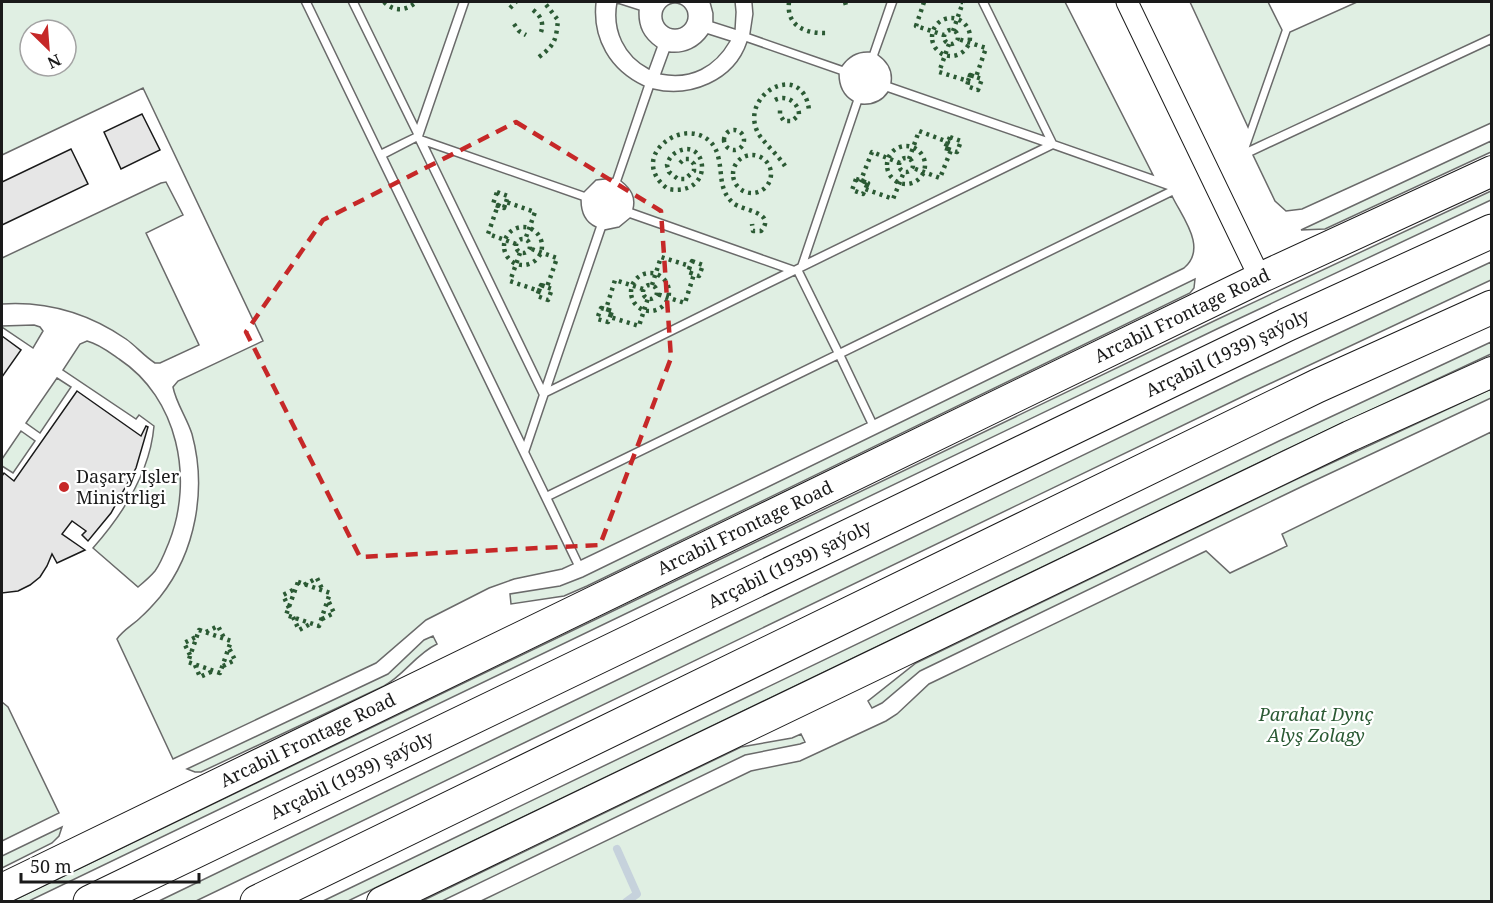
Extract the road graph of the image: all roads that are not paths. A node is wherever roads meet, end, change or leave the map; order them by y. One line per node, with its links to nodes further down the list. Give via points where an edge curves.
1 (1127, 2): 4 (street)
2 (1491, 171): 4 (street, Arcabil Frontage Road)
3 (1491, 231): 8 (main road, Arçabil (1939) şaýoly, via 1286,325)
4 (1260, 278): 7 (street, Arcabil Frontage Road)
5 (1491, 307): 9 (main road, via 1317,386)
6 (1491, 372): 10 (street, via 1339,441)
7 (2, 889)
8 (90, 902)
9 (256, 902)
10 (382, 902)

